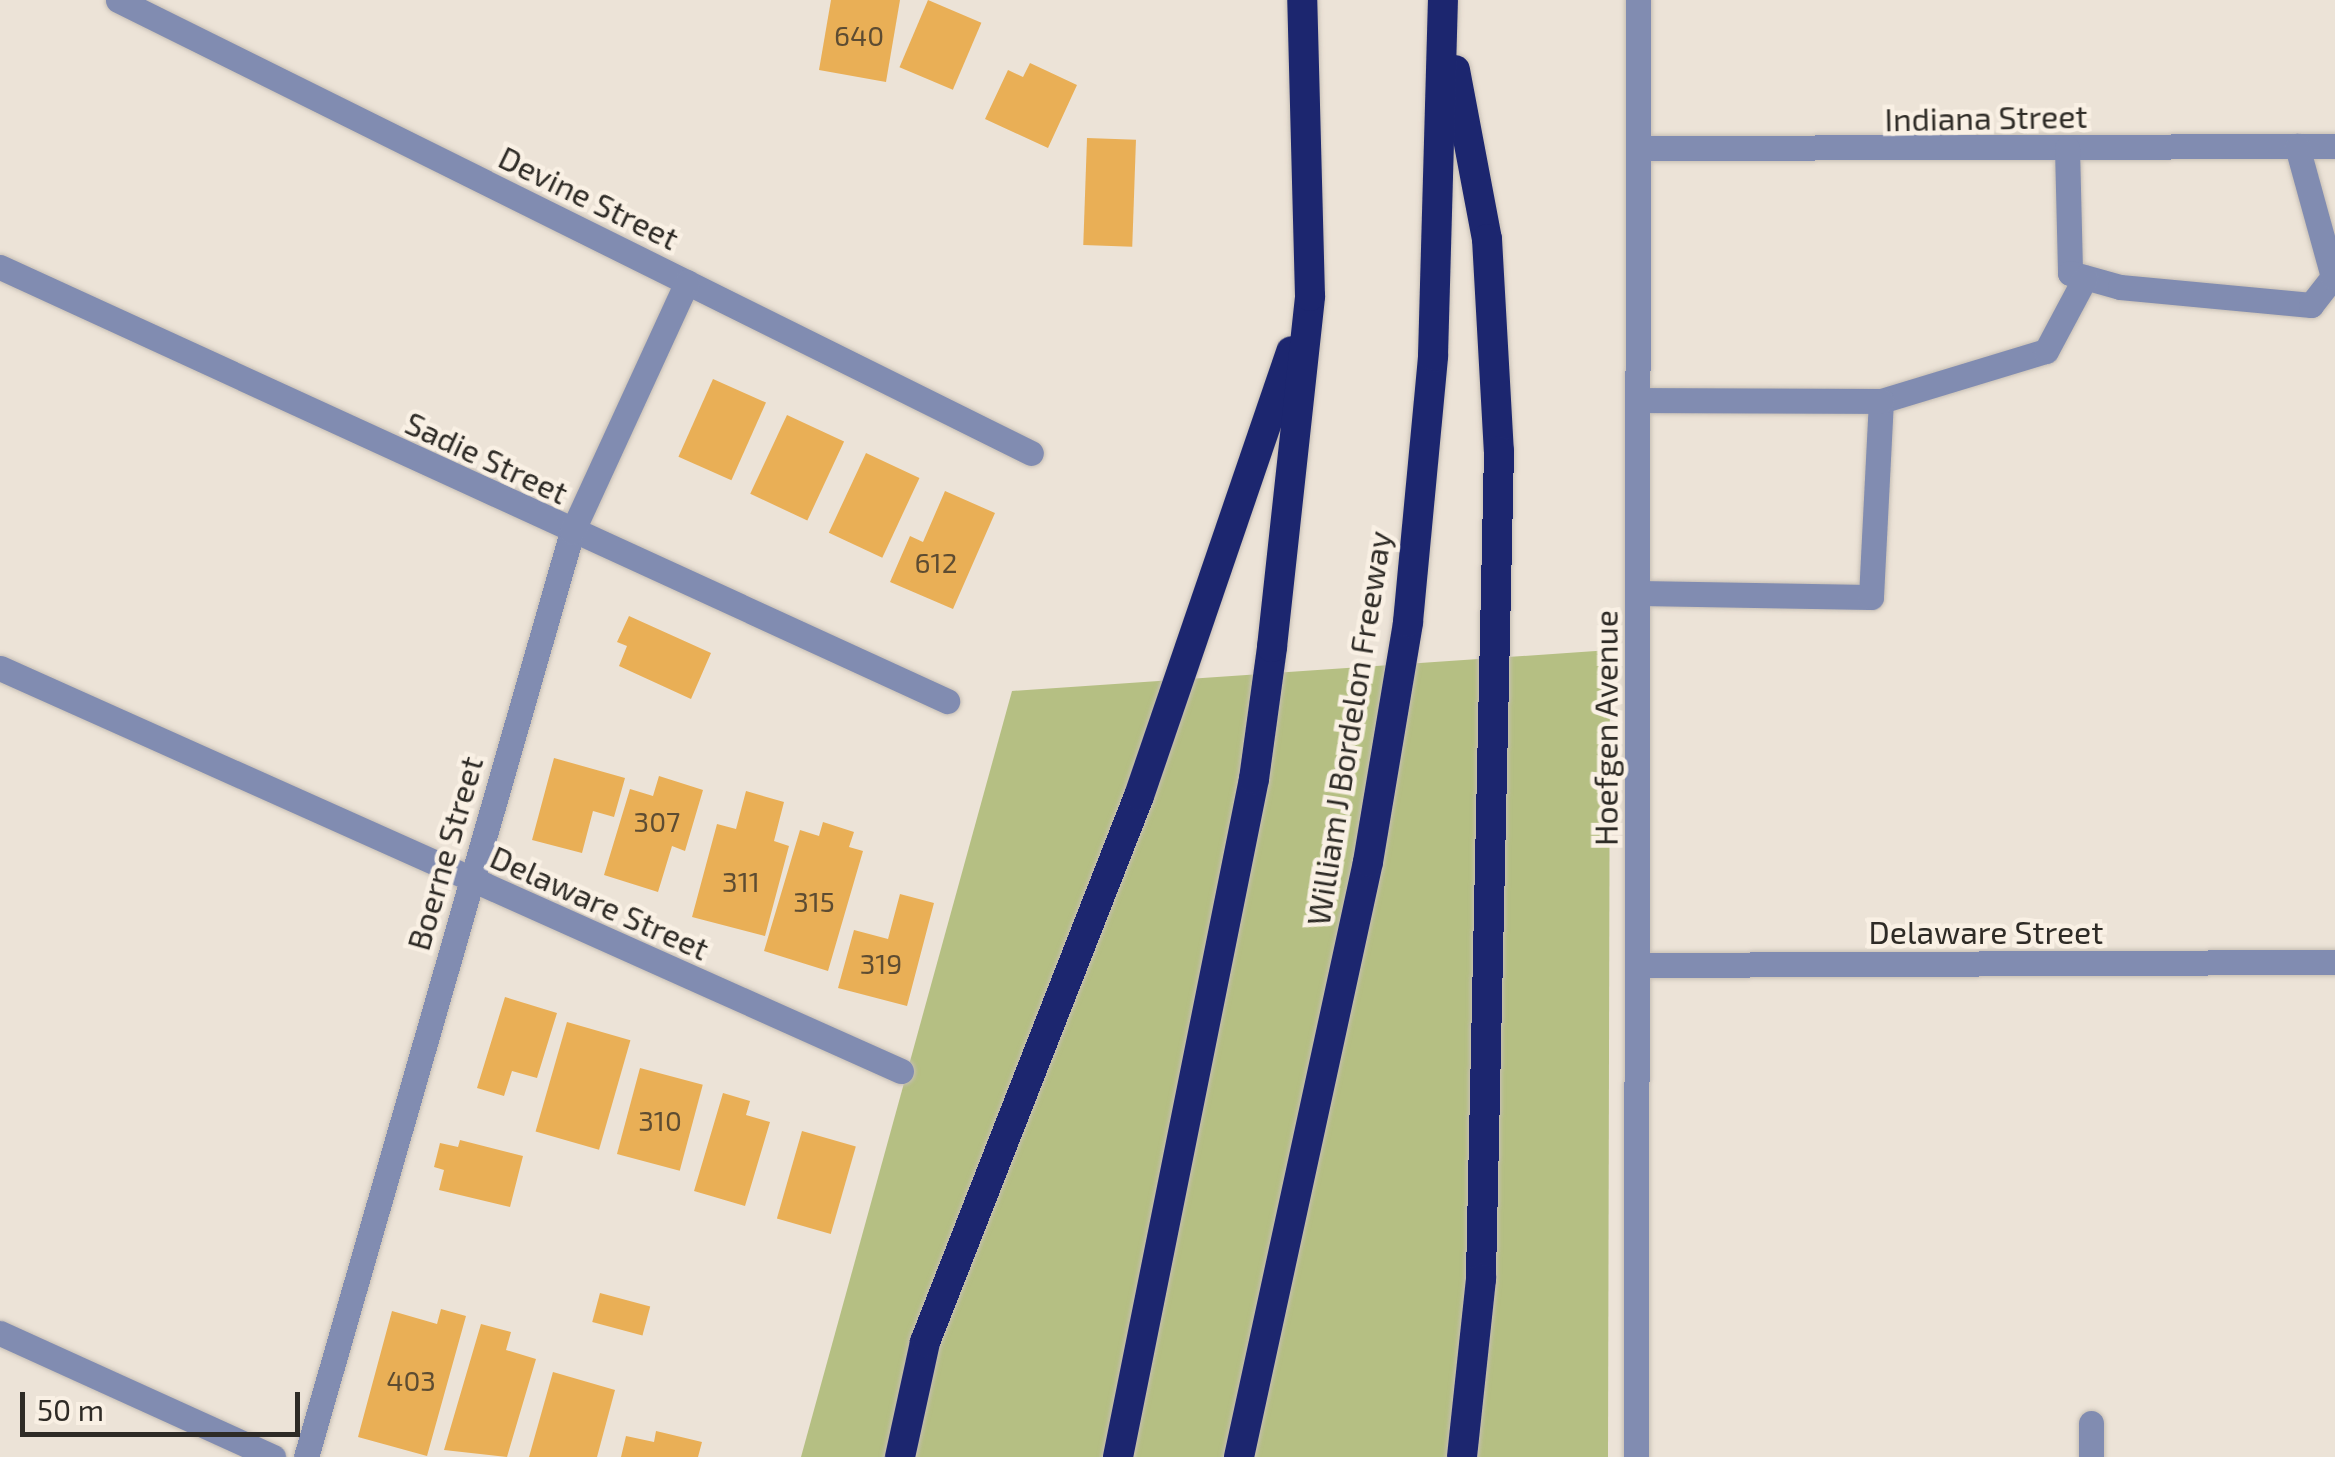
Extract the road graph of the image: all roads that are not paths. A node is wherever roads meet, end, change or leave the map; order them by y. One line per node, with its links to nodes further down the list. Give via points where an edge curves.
1 (118, 0): 11 (street, Devine Street)
2 (1302, 0): 12 (highway)
3 (1638, 0): 7 (street, Hoefgen Avenue)
4 (1444, 6): 30 (highway, William J Bordelon Freeway, via 1432,356 1408,622 1368,862); 31 (highway, via 1487,239 1498,451 1481,1279)
5 (2297, 146): 6 (street, Indiana Street); 8 (street, Indiana Street); 10 (street, via 2333,277 2312,304)
6 (2335, 146)
7 (1638, 148): 8 (street, Indiana Street); 13 (street, Hoefgen Avenue)
8 (2067, 148): 10 (street, via 2070,274)
9 (0, 267): 16 (street, Sadie Street)
10 (2085, 278): 14 (street, via 2046,351)
11 (687, 282): 15 (street, Devine Street); 16 (street, Boerne Street)
12 (1310, 296): 28 (highway, via 1139,796 925,1342); 29 (highway, via 1254,779)
13 (1638, 400): 14 (street); 17 (street, Hoefgen Avenue)
14 (1881, 401): 17 (street, via 1871,597)
15 (1031, 453)
16 (572, 532): 19 (street, Sadie Street); 20 (street, Boerne Street)
17 (1638, 594): 22 (street, Hoefgen Avenue)
18 (0, 668): 20 (street, Delaware Street)
19 (948, 701)
20 (470, 880): 23 (street, Delaware Street); 27 (street, Boerne Street)
21 (2335, 962): 22 (street, Delaware Street)
22 (1637, 964): 32 (street, Hoefgen Avenue)
23 (900, 1071)
24 (0, 1333): 26 (street)
25 (2090, 1423): 33 (street)
26 (273, 1457)
27 (306, 1457)
28 (900, 1457)
29 (1118, 1457)
30 (1239, 1457)
31 (1462, 1457)
32 (1636, 1457)
33 (2091, 1457)

